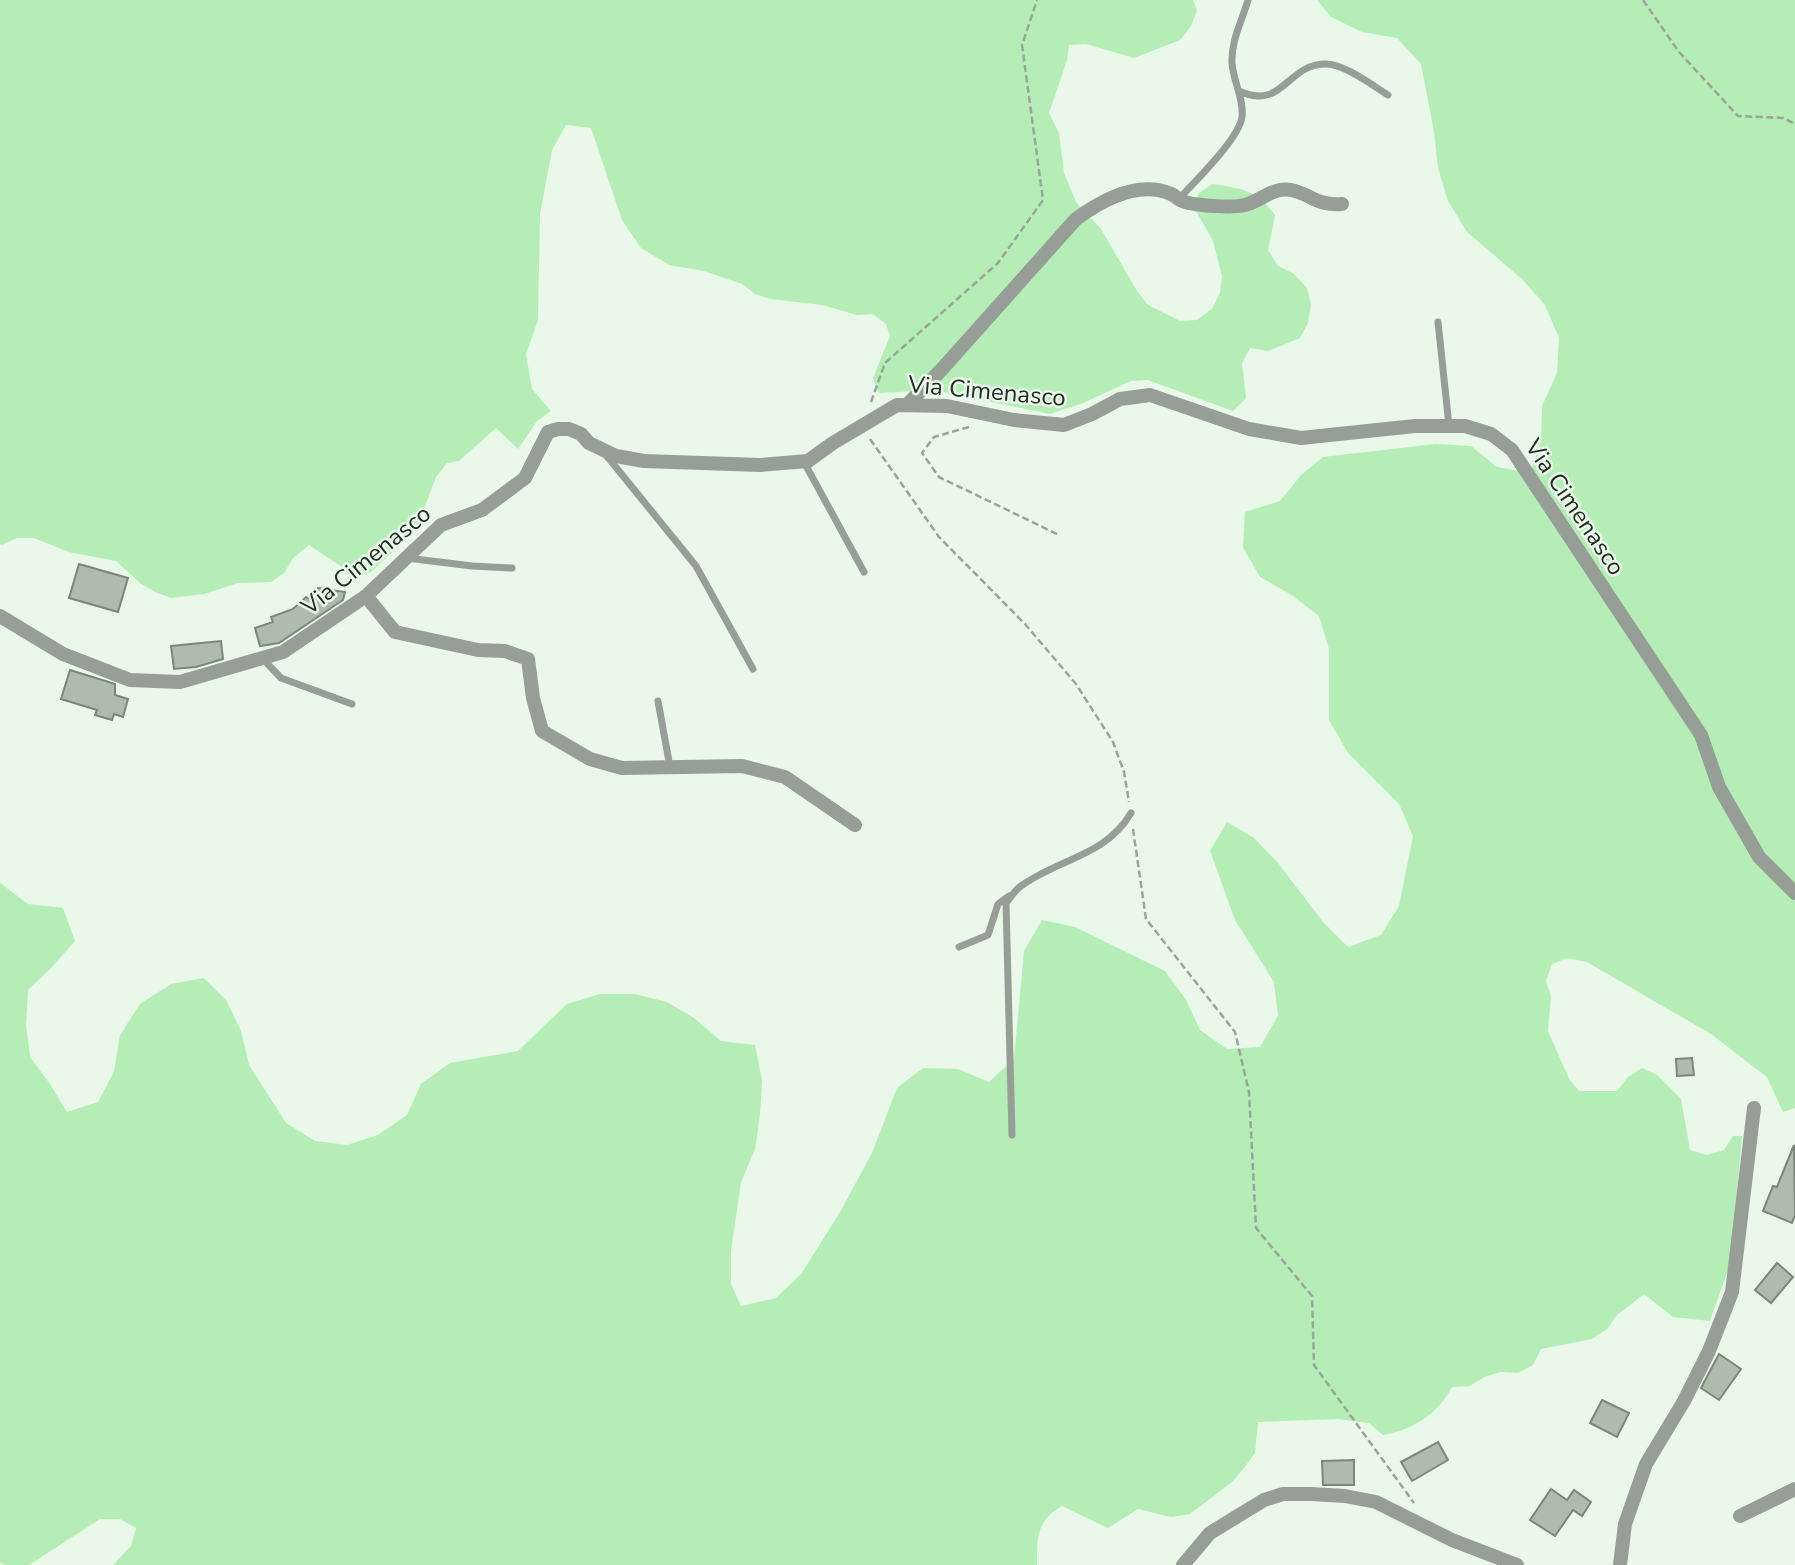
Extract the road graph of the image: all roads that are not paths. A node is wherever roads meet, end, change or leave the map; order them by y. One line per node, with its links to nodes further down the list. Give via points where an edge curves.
1 (1248, 0): 2 (lane, via 1234,38 1232,65)
2 (1239, 91): 3 (lane, via 1263,97 1310,66 1328,64); 4 (lane, via 1242,118 1231,140)
3 (1388, 95)
4 (1179, 199): 5 (street, via 1245,205 1272,191 1291,190 1318,202); 7 (street, via 1130,191 1098,203 1076,219)
5 (1342, 204)
6 (1438, 322): 8 (lane)
7 (907, 405): 8 (street, Via Cimenasco, via 947,406 1064,425 1120,399 1150,395 1249,429 1301,438); 10 (street, Via Cimenasco, via 897,405)
8 (1449, 426): 23 (street, Via Cimenasco, via 1491,434 1512,450 1701,735 1719,787 1759,857)
9 (602, 449): 10 (street, Via Cimenasco, via 645,461 760,465); 11 (street, Via Cimenasco, via 569,429 548,432 525,478 482,510 441,525); 17 (lane, via 696,566)
10 (803, 461): 13 (lane)
11 (406, 558): 12 (lane); 14 (street, Via Cimenasco)
12 (512, 568)
13 (864, 572)
14 (366, 596): 16 (street, Via Cimenasco, via 283,652); 20 (street, via 395,632 528,659 541,731 563,744 590,759 622,768)
15 (0, 616): 16 (street, Via Cimenasco, via 63,654 130,680 180,682)
16 (262, 658): 19 (lane, via 281,678)
17 (753, 669)
18 (658, 701): 20 (lane)
19 (352, 704)
20 (670, 767): 22 (street, via 742,766 786,777)
21 (1131, 813): 24 (lane, via 1122,829 1096,848 1018,887)
22 (855, 825)
23 (1795, 893)
24 (1013, 894): 25 (lane, via 998,904 988,935); 27 (lane, via 1006,903)
25 (959, 947)
26 (1754, 1108): 32 (street, via 1732,1292 1684,1401 1646,1464 1625,1524)
27 (1012, 1135)
28 (1795, 1489): 29 (street)
29 (1740, 1516)
30 (1183, 1565): 31 (street, via 1210,1533 1264,1500 1283,1494 1376,1502 1452,1540)
31 (1517, 1565)
32 (1620, 1565)

